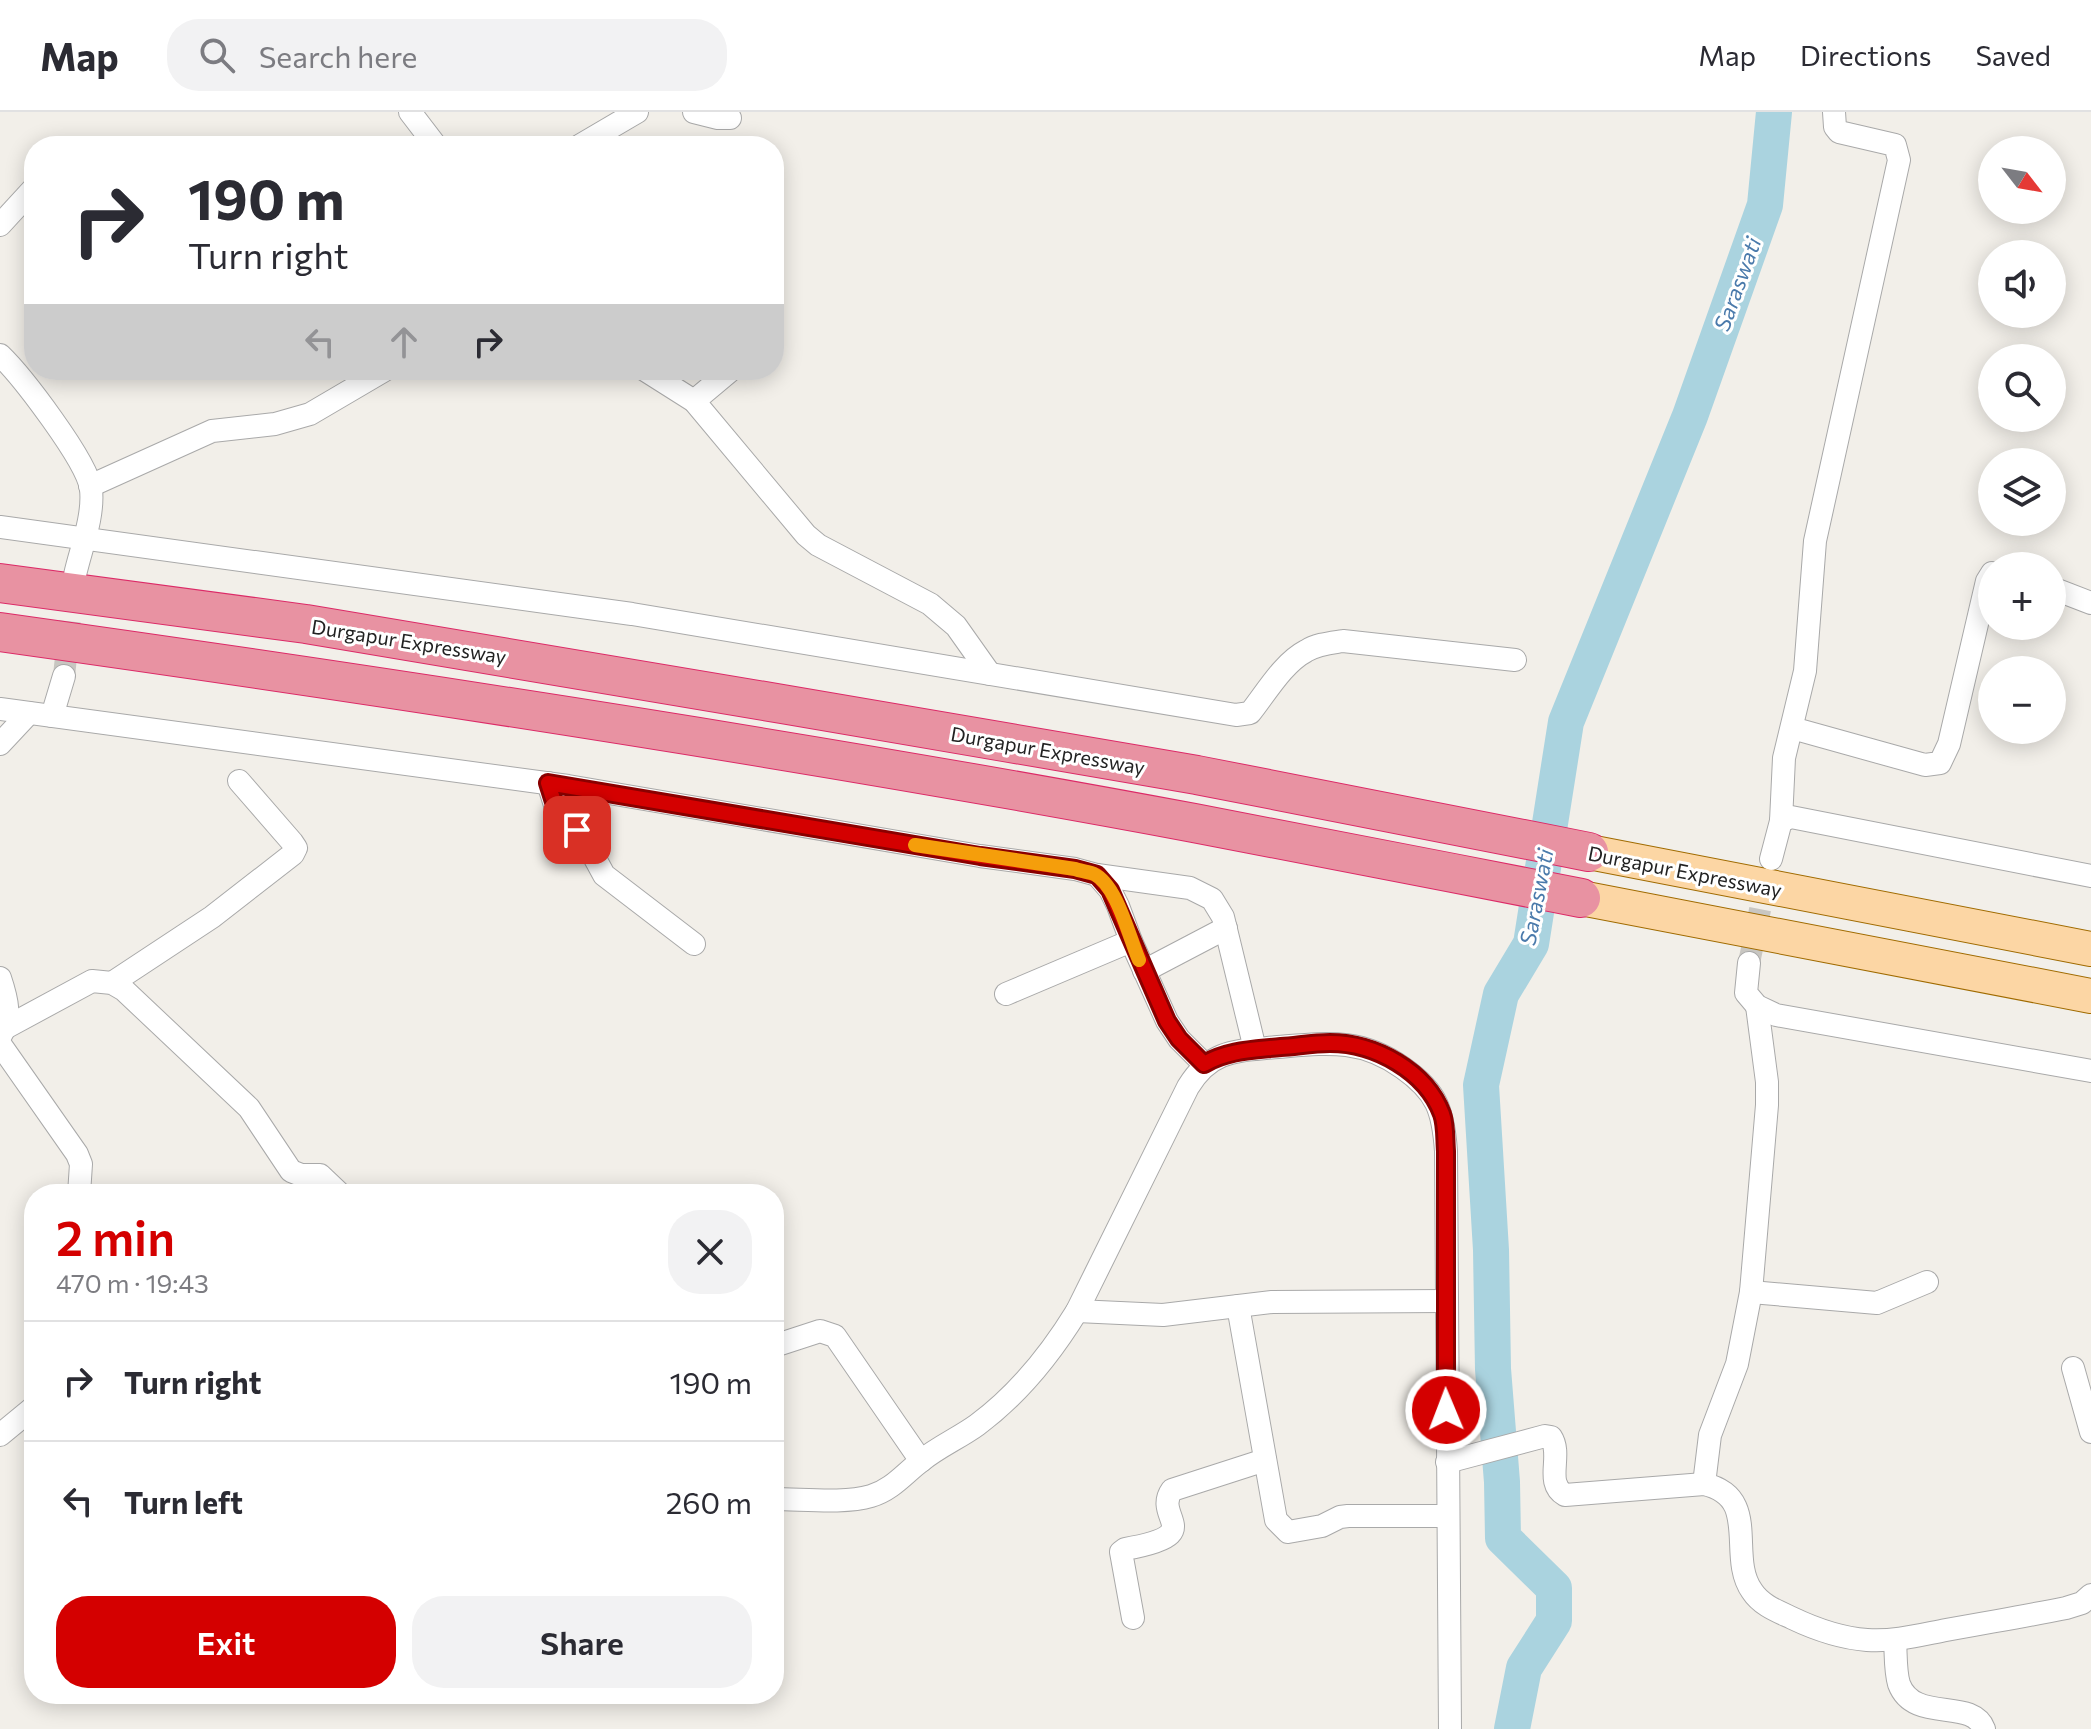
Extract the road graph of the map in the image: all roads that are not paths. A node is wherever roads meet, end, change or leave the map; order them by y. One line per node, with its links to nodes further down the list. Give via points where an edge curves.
1 (410, 112): 6 (street)
2 (637, 112): 7 (street)
3 (694, 112): 5 (street)
4 (1834, 112): 32 (street, via 1839,132 1895,145 1899,160 1815,541 1805,671)
5 (730, 118)
6 (428, 136)
7 (596, 136)
8 (24, 199): 9 (street)
9 (0, 225)
10 (0, 355): 11 (street)
11 (24, 370)
12 (31, 380): 17 (street)
13 (368, 380): 17 (street, via 310,414 212,431)
14 (661, 380): 16 (street)
15 (719, 380): 16 (street)
16 (694, 401): 27 (street, via 806,535 945,615)
17 (90, 486): 19 (street)
18 (0, 527): 19 (street)
19 (84, 538): 20 (street); 27 (street, via 632,614)
20 (75, 575)
21 (0, 583): 37 (highway, Durgapur Expressway, via 306,624 574,669 1197,775)
22 (2066, 593): 23 (street)
23 (2091, 603)
24 (1978, 620): 32 (street, via 1940,763 1925,765)
25 (0, 632): 41 (highway, via 728,743)
26 (1515, 660): 27 (street, via 1343,641 1323,644 1293,660 1250,713 1236,715)
27 (990, 674)
28 (64, 676): 31 (street)
29 (0, 709): 30 (street)
30 (29, 713): 31 (street); 33 (street)
31 (52, 716): 35 (street)
32 (1792, 728): 36 (street, via 1784,758)
33 (0, 744)
34 (239, 781): 49 (street, via 292,842 293,854 212,917)
35 (548, 783): 39 (street); 44 (street, via 555,805 585,840 604,875)
36 (1781, 821): 38 (street); 40 (street, via 1791,817)
37 (1589, 852): 45 (main road, Durgapur Expressway)
38 (1771, 859)
39 (1097, 875): 42 (street, via 1190,888 1212,899); 43 (street, via 1110,890)
40 (2091, 876)
41 (1581, 898): 51 (main road)
42 (1226, 928): 47 (street); 54 (street)
43 (1131, 941): 47 (street); 50 (street)
44 (694, 944)
45 (2091, 949)
46 (1749, 963): 52 (street, via 1746,993)
47 (1144, 971): 55 (street, via 1167,1021)
48 (0, 978): 53 (street, via 9,1016)
49 (112, 983): 53 (street, via 92,981); 58 (street, via 249,1108 291,1171 320,1175)
50 (1006, 994)
51 (2091, 996)
52 (1757, 1006): 56 (street, via 1776,1015); 60 (street, via 1767,1105)
53 (2, 1036): 57 (street, via 77,1154)
54 (1255, 1049): 55 (street, via 1230,1052); 61 (street, via 1331,1043 1375,1050 1425,1085 1436,1099 1444,1118 1446,1151)
55 (1204, 1064): 63 (street)
56 (2091, 1071)
57 (80, 1184)
58 (329, 1184)
59 (1927, 1282): 60 (street, via 1877,1303)
60 (1751, 1292): 72 (street, via 1737,1364 1710,1435)
61 (1446, 1301): 62 (street); 71 (street)
62 (1238, 1306): 63 (street, via 1163,1315); 69 (street)
63 (1077, 1311): 70 (street, via 1019,1389)
64 (784, 1343): 70 (street, via 820,1331 835,1336)
65 (2073, 1368): 67 (street)
66 (24, 1415): 68 (street)
67 (2091, 1432)
68 (0, 1435)
69 (1265, 1460): 74 (street, via 1276,1520 1288,1532 1348,1516); 76 (street, via 1172,1490 1167,1501 1174,1523 1169,1536 1121,1552)
70 (921, 1461): 73 (street, via 873,1496)
71 (1452, 1461): 72 (street, via 1551,1437 1554,1482 1565,1495); 74 (street)
72 (1704, 1484): 77 (street, via 1721,1491 1735,1506 1742,1567 1759,1600 1830,1633)
73 (784, 1499)
74 (1448, 1516): 78 (street)
75 (2091, 1595): 77 (street, via 2066,1608)
76 (1133, 1618)
77 (1895, 1640): 79 (street, via 1899,1684 1906,1695 1929,1708 1975,1717)
78 (1450, 1729)
79 (1984, 1729)

